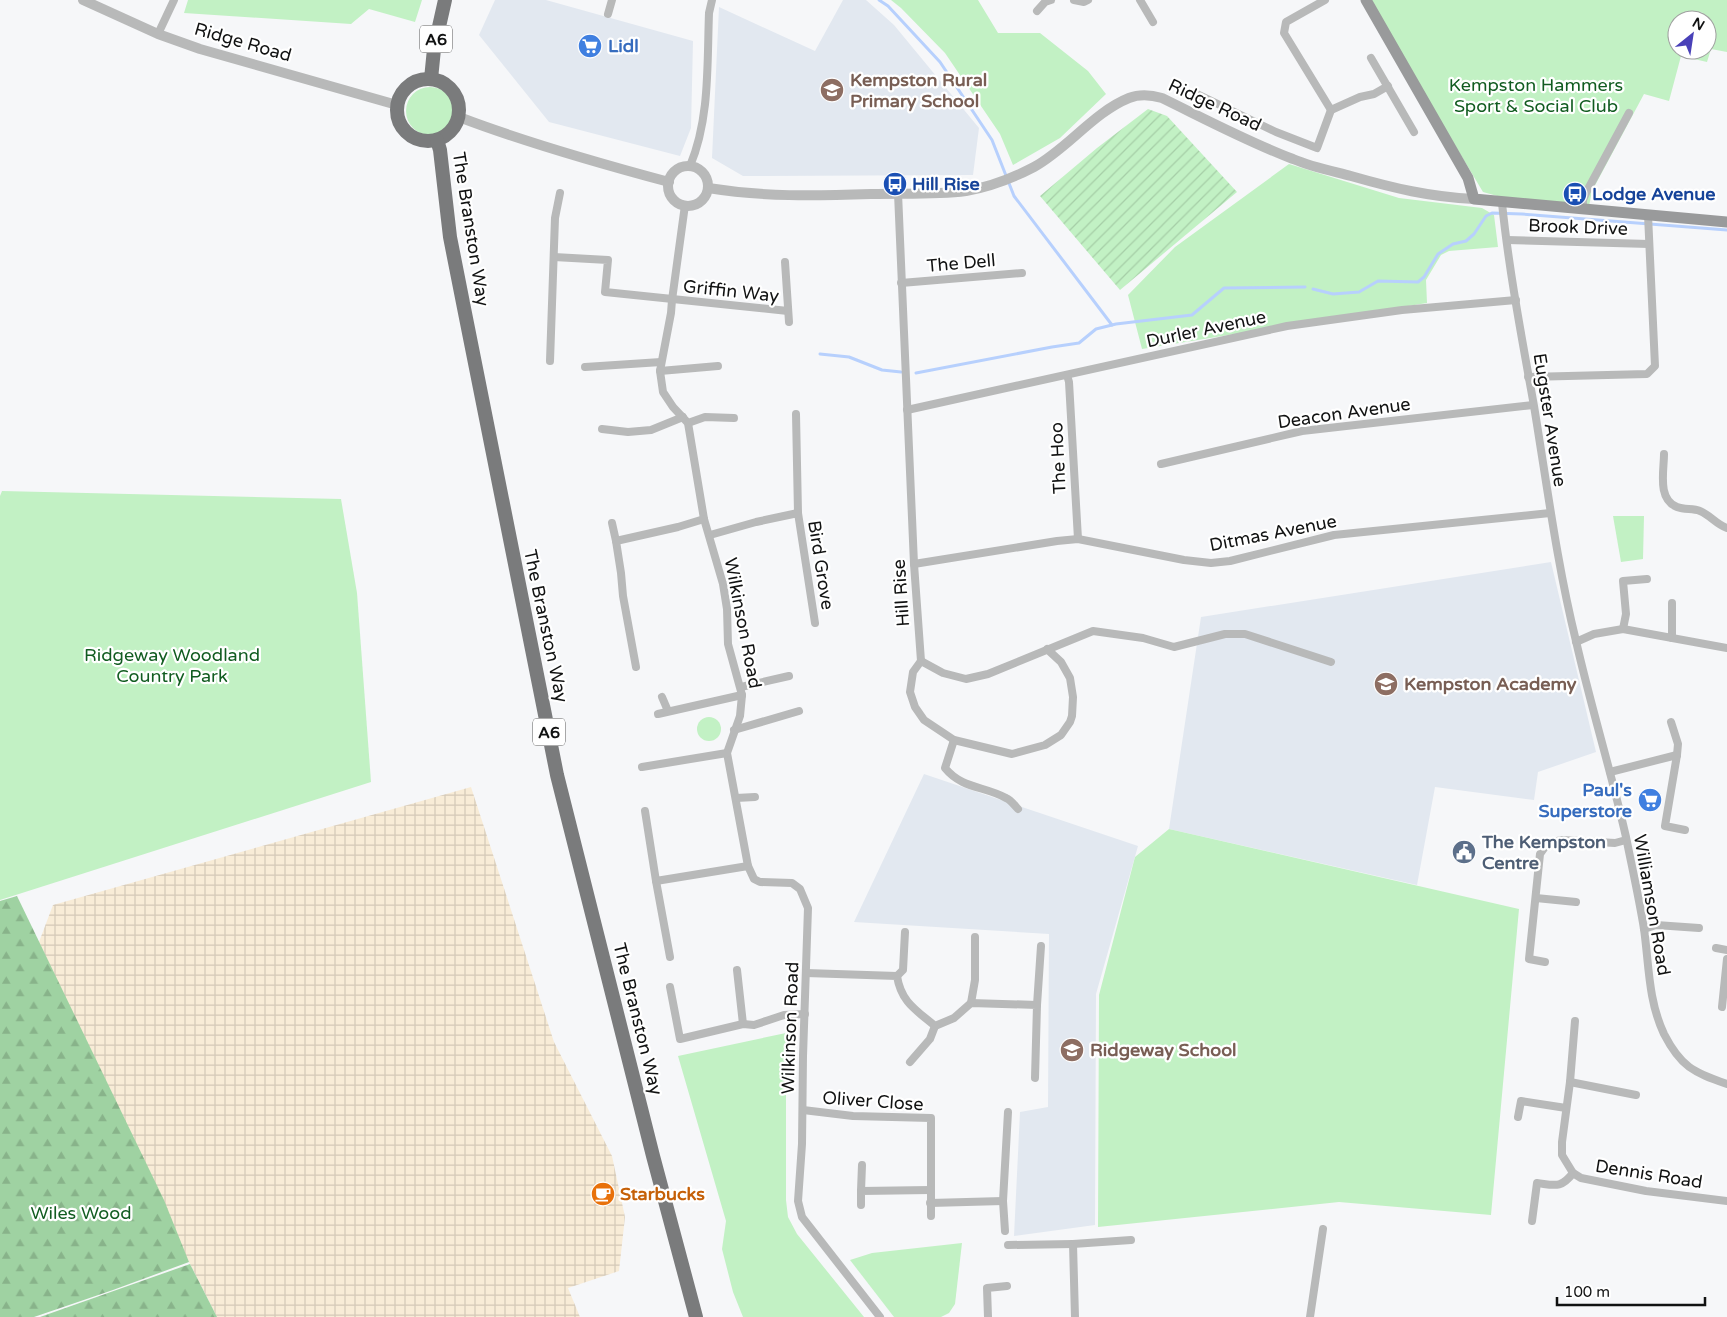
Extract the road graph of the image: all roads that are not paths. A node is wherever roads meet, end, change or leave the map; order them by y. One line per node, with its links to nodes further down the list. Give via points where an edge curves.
1 (83, 0): 15 (street, Ridge Road)
2 (174, 0): 15 (street)
3 (445, 0): 17 (highway, A6)
4 (612, 0): 13 (street)
5 (712, 0): 26 (street, via 704,114)
6 (1051, 0): 12 (street)
7 (1074, 0): 8 (street)
8 (1088, 0)
9 (1140, 0): 14 (street)
10 (1325, 0): 21 (street, via 1286,22 1284,33)
11 (1366, 0): 31 (main road, via 1464,170)
12 (1037, 11)
13 (608, 14)
14 (1153, 22)
15 (158, 34): 20 (street, Ridge Road, via 219,55)
16 (1371, 58): 18 (street)
17 (431, 79): 20 (highway, via 410,85 403,91); 23 (highway, via 442,82 452,91 458,101)
18 (1388, 86): 21 (street); 24 (street)
19 (1195, 93): 21 (street, via 1317,148)
20 (397, 105): 25 (highway, via 400,124 410,136)
21 (1331, 110)
22 (1629, 113): 34 (street, via 1587,191)
23 (459, 117): 25 (highway, via 451,131); 27 (street, via 504,134)
24 (1414, 132)
25 (436, 140): 151 (highway, The Branston Way / A6, via 464,313 557,776)
26 (690, 166): 27 (street, via 678,169); 28 (street, via 702,172)
27 (669, 182): 32 (street, via 672,197)
28 (708, 188): 30 (street, Ridge Road, via 799,196); 32 (street, via 698,203)
29 (560, 193): 39 (street, via 555,218)
30 (898, 193): 31 (street, Ridge Road, via 966,191 1007,180 1036,166 1112,106 1130,97 1150,95 1311,165 1404,191); 42 (street, Hill Rise)
31 (1474, 199): 33 (main road, Ridge Road, via 1487,201)
32 (685, 205): 43 (street)
33 (1503, 210): 34 (main road, Ridge Road); 37 (street, Eugster Avenue)
34 (1583, 210): 35 (main road, Ridge Road)
35 (1648, 222): 36 (main road, Ridge Road); 38 (street)
36 (1727, 222)
37 (1508, 240): 38 (street, Brook Drive); 44 (street, Eugster Avenue)
38 (1649, 244): 53 (street, via 1655,366 1648,374)
39 (554, 257): 43 (street, Griffin Way, via 608,260 604,292); 47 (street)
40 (785, 262): 45 (street, Griffin Way)
41 (1022, 272): 42 (street, The Dell)
42 (901, 283): 55 (street, Hill Rise)
43 (672, 300): 45 (street, Griffin Way); 48 (street)
44 (1516, 300): 52 (street, Durler Avenue, via 1402,310 1287,326); 53 (street, Eugster Avenue)
45 (788, 311): 46 (street, Griffin Way)
46 (789, 322)
47 (550, 360)
48 (661, 362): 50 (street); 51 (street)
49 (718, 366): 51 (street)
50 (585, 367)
51 (660, 371): 58 (street, via 663,392)
52 (1068, 374): 55 (street, Durler Avenue); 68 (street, The Hoo)
53 (1528, 377): 54 (street, Eugster Avenue)
54 (1533, 405): 61 (street, Deacon Avenue, via 1302,431); 63 (street, Eugster Avenue)
55 (907, 410): 70 (street, Hill Rise)
56 (796, 414): 62 (street, Bird Grove)
57 (734, 418): 58 (street)
58 (685, 420): 59 (street, via 652,430); 64 (street, Wilkinson Road)
59 (602, 429)
60 (1664, 454): 66 (street, via 1664,494 1668,501 1677,507 1704,513)
61 (1161, 464)
62 (798, 513): 67 (street, Bird Grove); 73 (street, Bird Grove)
63 (1550, 513): 68 (street, Ditmas Avenue, via 1334,535 1210,563); 76 (street, Eugster Avenue)
64 (704, 519): 67 (street, Wilkinson Road); 69 (street)
65 (612, 523): 69 (street)
66 (1727, 528)
67 (710, 535): 83 (street, Wilkinson Road, via 723,584 728,644)
68 (1078, 540): 70 (street, Ditmas Avenue)
69 (616, 541): 81 (street)
70 (914, 564): 79 (street, Hill Rise)
71 (1647, 579): 74 (street, via 1623,581 1626,614)
72 (1672, 603): 75 (street)
73 (815, 623)
74 (1623, 629): 75 (street); 76 (street, via 1594,634)
75 (1672, 638): 77 (street)
76 (1576, 642): 94 (street, Williamson Road)
77 (1727, 648)
78 (1047, 649): 79 (street, via 966,680); 80 (street, via 1093,631 1144,638 1174,647 1225,634 1245,634); 90 (street, via 1061,662 1070,678 1072,716 1061,735 1045,745 1012,754)
79 (921, 661): 90 (street, via 913,672 910,692 915,707 924,720)
80 (1331, 662)
81 (636, 667)
82 (789, 676): 83 (street)
83 (741, 691): 85 (street); 89 (street, Wilkinson Road, via 740,716)
84 (662, 697): 85 (street)
85 (668, 711): 87 (street)
86 (799, 711): 89 (street)
87 (658, 714)
88 (1671, 722): 92 (street, via 1678,744)
89 (734, 730): 91 (street, Wilkinson Road)
90 (954, 740): 97 (street, via 945,768 952,776 1008,798)
91 (727, 753): 93 (street); 95 (street, Wilkinson Road)
92 (1677, 755): 94 (street); 99 (street, via 1665,826)
93 (642, 767)
94 (1610, 772): 100 (street, Williamson Road)
95 (736, 798): 96 (street); 101 (street, Wilkinson Road)
96 (755, 798)
97 (1018, 809)
98 (645, 811): 102 (street)
99 (1684, 830)
100 (1626, 840): 103 (street, via 1616,843 1562,840 1545,847 1540,854); 106 (street, Williamson Road)
101 (748, 866): 102 (street); 116 (street, Wilkinson Road, via 754,879 760,882 792,883 800,889 808,908)
102 (656, 881): 112 (street)
103 (1536, 898): 104 (street); 114 (street, via 1529,959)
104 (1576, 902)
105 (1699, 928): 106 (street, via 1656,925)
106 (1644, 929): 129 (street, Williamson Road, via 1654,1007 1663,1032 1682,1062 1692,1070)
107 (905, 932): 117 (street, via 903,970)
108 (975, 937): 119 (street, via 975,980)
109 (1041, 946): 120 (street)
110 (1716, 948): 111 (street)
111 (1727, 950)
112 (670, 957)
113 (1727, 959): 121 (street)
114 (1545, 962)
115 (737, 970): 124 (street)
116 (806, 973): 117 (street); 122 (street, Wilkinson Road)
117 (897, 976): 125 (street, via 899,990 911,1006)
118 (670, 987): 124 (street, via 680,1039)
119 (971, 1003): 120 (street); 125 (street, via 954,1018)
120 (1037, 1005): 127 (street)
121 (1722, 1007)
122 (805, 1014): 124 (street, via 754,1025); 132 (street, Wilkinson Road)
123 (1575, 1021): 128 (street, Dennis Road)
124 (743, 1024)
125 (935, 1026): 126 (street, via 930,1039)
126 (910, 1062)
127 (1035, 1078)
128 (1570, 1082): 130 (street); 131 (street, Dennis Road)
129 (1727, 1084)
130 (1636, 1095)
131 (1566, 1108): 134 (street, via 1521,1101); 136 (street, Dennis Road, via 1562,1155)
132 (803, 1110): 137 (street, Oliver Close, via 853,1116 931,1118); 152 (street, Wilkinson Road, via 798,1201 802,1217)
133 (1008, 1112): 139 (street)
134 (1518, 1117)
135 (862, 1165): 138 (street)
136 (1572, 1172): 140 (street, Dennis Road, via 1581,1178 1646,1191); 144 (street, via 1562,1185 1537,1183)
137 (930, 1190): 138 (street); 141 (street, Oliver Close)
138 (862, 1191): 142 (street)
139 (1004, 1200): 141 (street); 146 (street)
140 (1727, 1201)
141 (930, 1203): 143 (street, Oliver Close)
142 (860, 1205)
143 (931, 1216)
144 (1532, 1221)
145 (1323, 1229): 155 (street)
146 (1005, 1231)
147 (1131, 1240): 148 (street)
148 (1073, 1244): 149 (street); 154 (street)
149 (1008, 1245)
150 (1007, 1286): 153 (street, via 987,1288)
151 (696, 1317)
152 (880, 1317)
153 (988, 1317)
154 (1075, 1317)
155 (1310, 1317)

